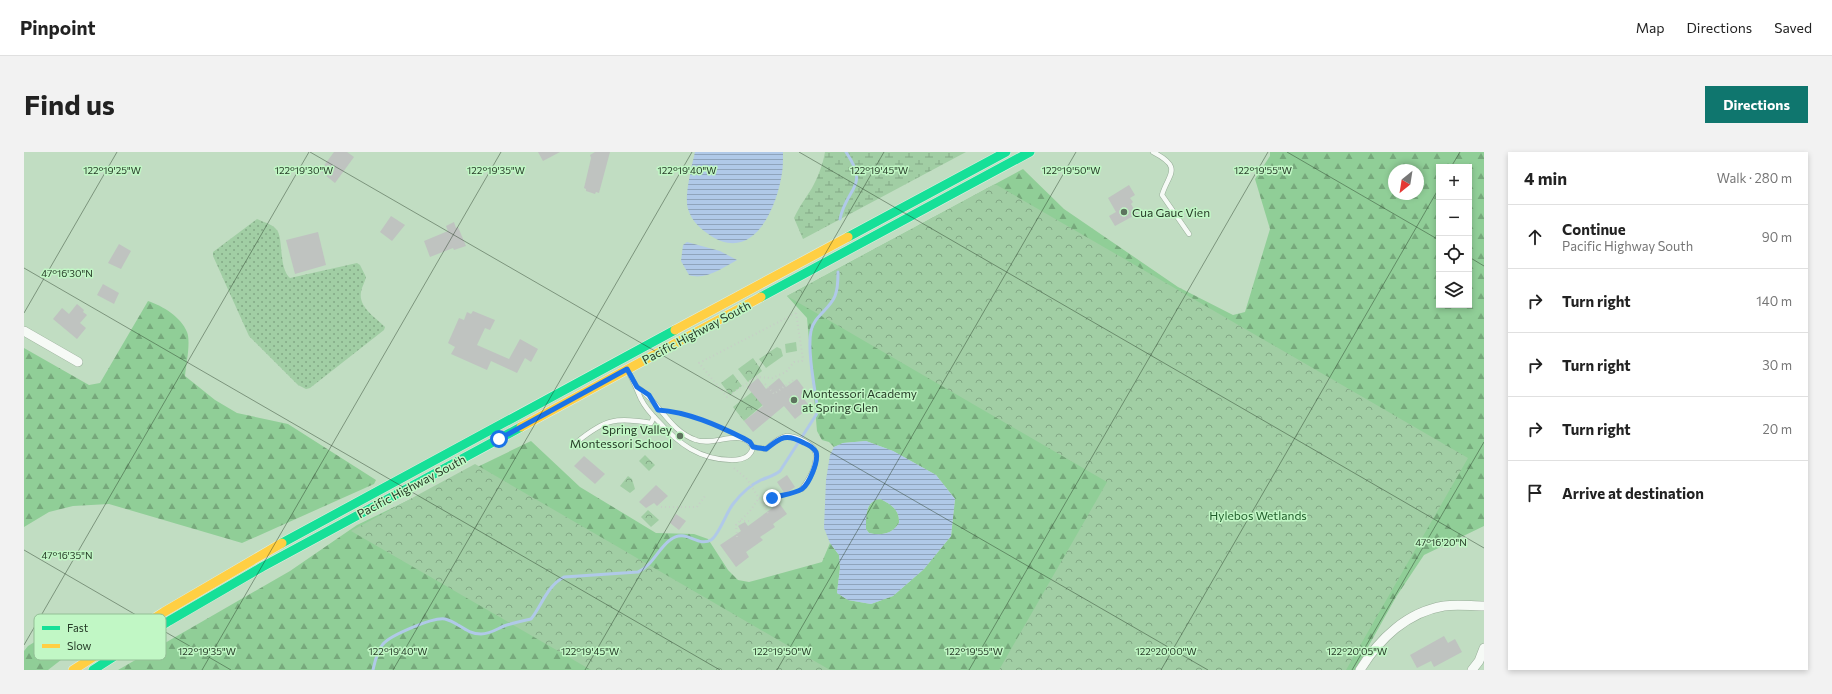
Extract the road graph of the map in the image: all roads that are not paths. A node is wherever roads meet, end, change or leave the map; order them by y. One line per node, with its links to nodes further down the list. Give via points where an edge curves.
1 (1006, 152): 14 (main road, Pacific Highway South, via 643,345 235,569)
2 (1030, 152): 7 (main road, Pacific Highway South)
3 (1153, 152): 4 (lane, via 1171,168 1172,176 1162,195)
4 (1190, 234)
5 (24, 331): 6 (street)
6 (78, 362)
7 (627, 369): 8 (lane); 15 (main road, Pacific Highway South, via 262,567)
8 (637, 387): 9 (lane, via 641,399); 11 (lane, via 649,395 658,410 689,438 713,442 736,437 750,442)
9 (654, 417): 10 (lane, via 651,423 621,419 604,424); 11 (lane, via 673,438 706,457 735,460 747,457 752,453)
10 (577, 442)
11 (753, 447): 12 (lane, via 766,449 786,436 813,447 816,454 812,474)
12 (802, 489)
13 (1484, 606): 21 (street, via 1445,606 1413,617 1386,637)
14 (160, 614)
15 (166, 623)
16 (1484, 648): 22 (street)
17 (88, 660): 19 (main road, Pacific Highway South)
18 (109, 660): 20 (main road, Pacific Highway South)
19 (73, 670)
20 (93, 670)
21 (1360, 670)
22 (1472, 670)

